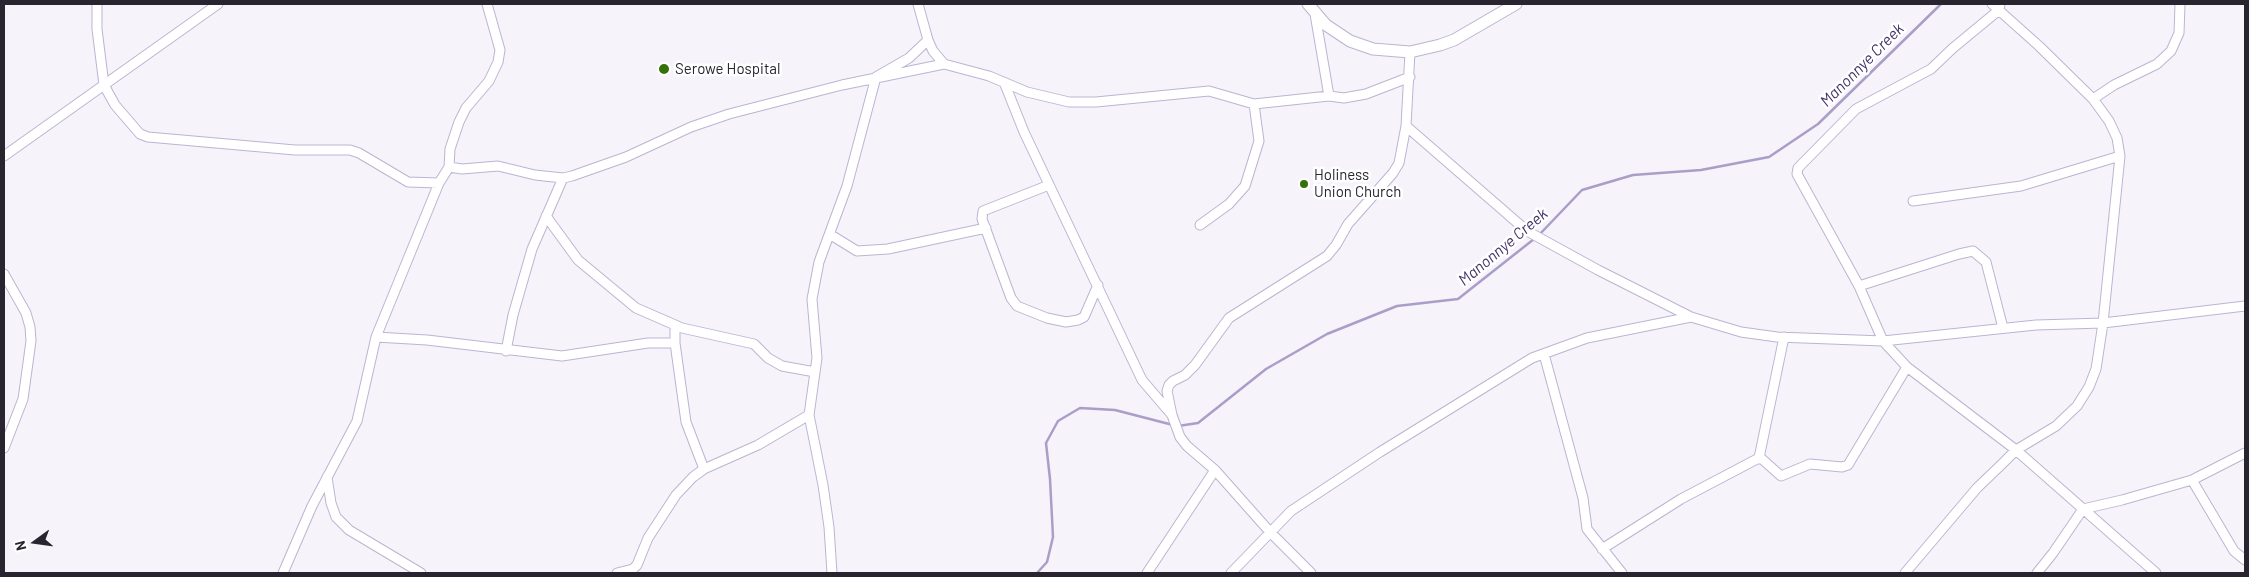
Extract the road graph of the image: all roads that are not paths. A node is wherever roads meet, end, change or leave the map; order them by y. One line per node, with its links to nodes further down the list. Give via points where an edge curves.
1 (97, 4): 16 (street)
2 (218, 4): 16 (street)
3 (487, 4): 23 (street, via 500,50 498,62 466,108 450,149)
4 (918, 4): 10 (street)
5 (1308, 4): 9 (street)
6 (1516, 4): 11 (street, via 1454,40)
7 (2180, 4): 18 (street, via 2179,33 2171,51 2157,64)
8 (1997, 6): 18 (street); 34 (street, via 1931,69 1856,109 1798,168 1798,178)
9 (1315, 14): 11 (street, via 1336,33 1363,46 1381,51); 17 (street)
10 (928, 40): 12 (street); 13 (street, via 910,58)
11 (1410, 52): 14 (street)
12 (944, 64): 13 (street); 15 (street)
13 (876, 77): 24 (street, via 729,114 664,137 588,172); 31 (street, via 847,186)
14 (1410, 77): 17 (street, via 1366,94); 20 (street)
15 (1004, 82): 19 (street, via 1027,92 1070,102 1209,91); 26 (street)
16 (104, 85): 21 (street); 25 (street, via 134,128 148,137 295,150 350,150 408,182)
17 (1329, 96): 19 (street)
18 (2092, 99): 22 (street, via 2109,121 2117,138)
19 (1254, 104): 29 (street, via 1259,141 1246,186 1229,204)
20 (1406, 126): 36 (street, via 1527,231); 49 (street, via 1399,164 1348,224 1328,256 1229,318 1195,365 1169,385 1167,391)
21 (4, 156)
22 (2120, 156): 27 (street, via 2021,186); 37 (street)
23 (449, 167): 24 (street, via 498,166); 25 (street)
24 (563, 178): 28 (street)
25 (439, 183): 40 (street)
26 (1049, 184): 30 (street, via 984,210 982,216); 33 (street)
27 (1912, 201)
28 (546, 216): 38 (street, via 578,260 636,308); 44 (street, via 532,249)
29 (1200, 225)
30 (986, 228): 31 (street, via 888,249 857,251); 33 (street, via 1011,298 1017,306 1048,318 1066,322 1078,320 1084,317)
31 (830, 235): 47 (street, via 819,262 812,299 817,358)
32 (4, 274): 50 (street, via 26,313 31,341 23,398)
33 (1098, 285): 49 (street, via 1142,380)
34 (1859, 286): 39 (street, via 1973,251 1986,262); 42 (street)
35 (2245, 306): 37 (street)
36 (1691, 317): 41 (street, via 1741,332); 45 (street, via 1587,338)
37 (2103, 323): 39 (street); 51 (street, via 2096,369 2077,406 2056,426)
38 (675, 325): 43 (street); 47 (street, via 754,344 782,366)
39 (2003, 328): 42 (street)
40 (376, 337): 44 (street); 56 (street, via 357,421)
41 (1784, 337): 42 (street); 53 (street)
42 (1883, 341): 46 (street)
43 (675, 343): 44 (street, via 643,344 562,356); 54 (street, via 686,422)
44 (506, 350)
45 (1544, 354): 59 (street, via 1380,452 1292,511); 60 (street, via 1583,498 1587,529)
46 (1907, 368): 51 (street); 53 (street, via 1848,465 1810,464 1781,476)
47 (815, 372): 48 (street)
48 (809, 415): 54 (street, via 758,445); 65 (street, via 823,485)
49 (1172, 415): 55 (street, via 1187,446)
50 (4, 448)
51 (2016, 450): 58 (street); 70 (street, via 1978,488)
52 (2245, 453): 57 (street)
53 (1759, 458): 60 (street, via 1681,499)
54 (704, 468): 64 (street, via 676,495 648,538 637,565)
55 (1215, 470): 59 (street); 66 (street)
56 (327, 477): 62 (street); 63 (street, via 336,517 349,530)
57 (2192, 480): 58 (street); 61 (street, via 2234,551)
58 (2083, 509): 71 (street); 72 (street)
59 (1270, 532): 67 (street); 68 (street)
60 (1602, 549): 69 (street)
61 (2245, 560)
62 (283, 573)
63 (421, 573)
64 (617, 573)
65 (832, 573)
66 (1147, 573)
67 (1231, 573)
68 (1311, 573)
69 (1622, 573)
70 (1905, 573)
71 (2037, 573)
72 (2156, 573)

